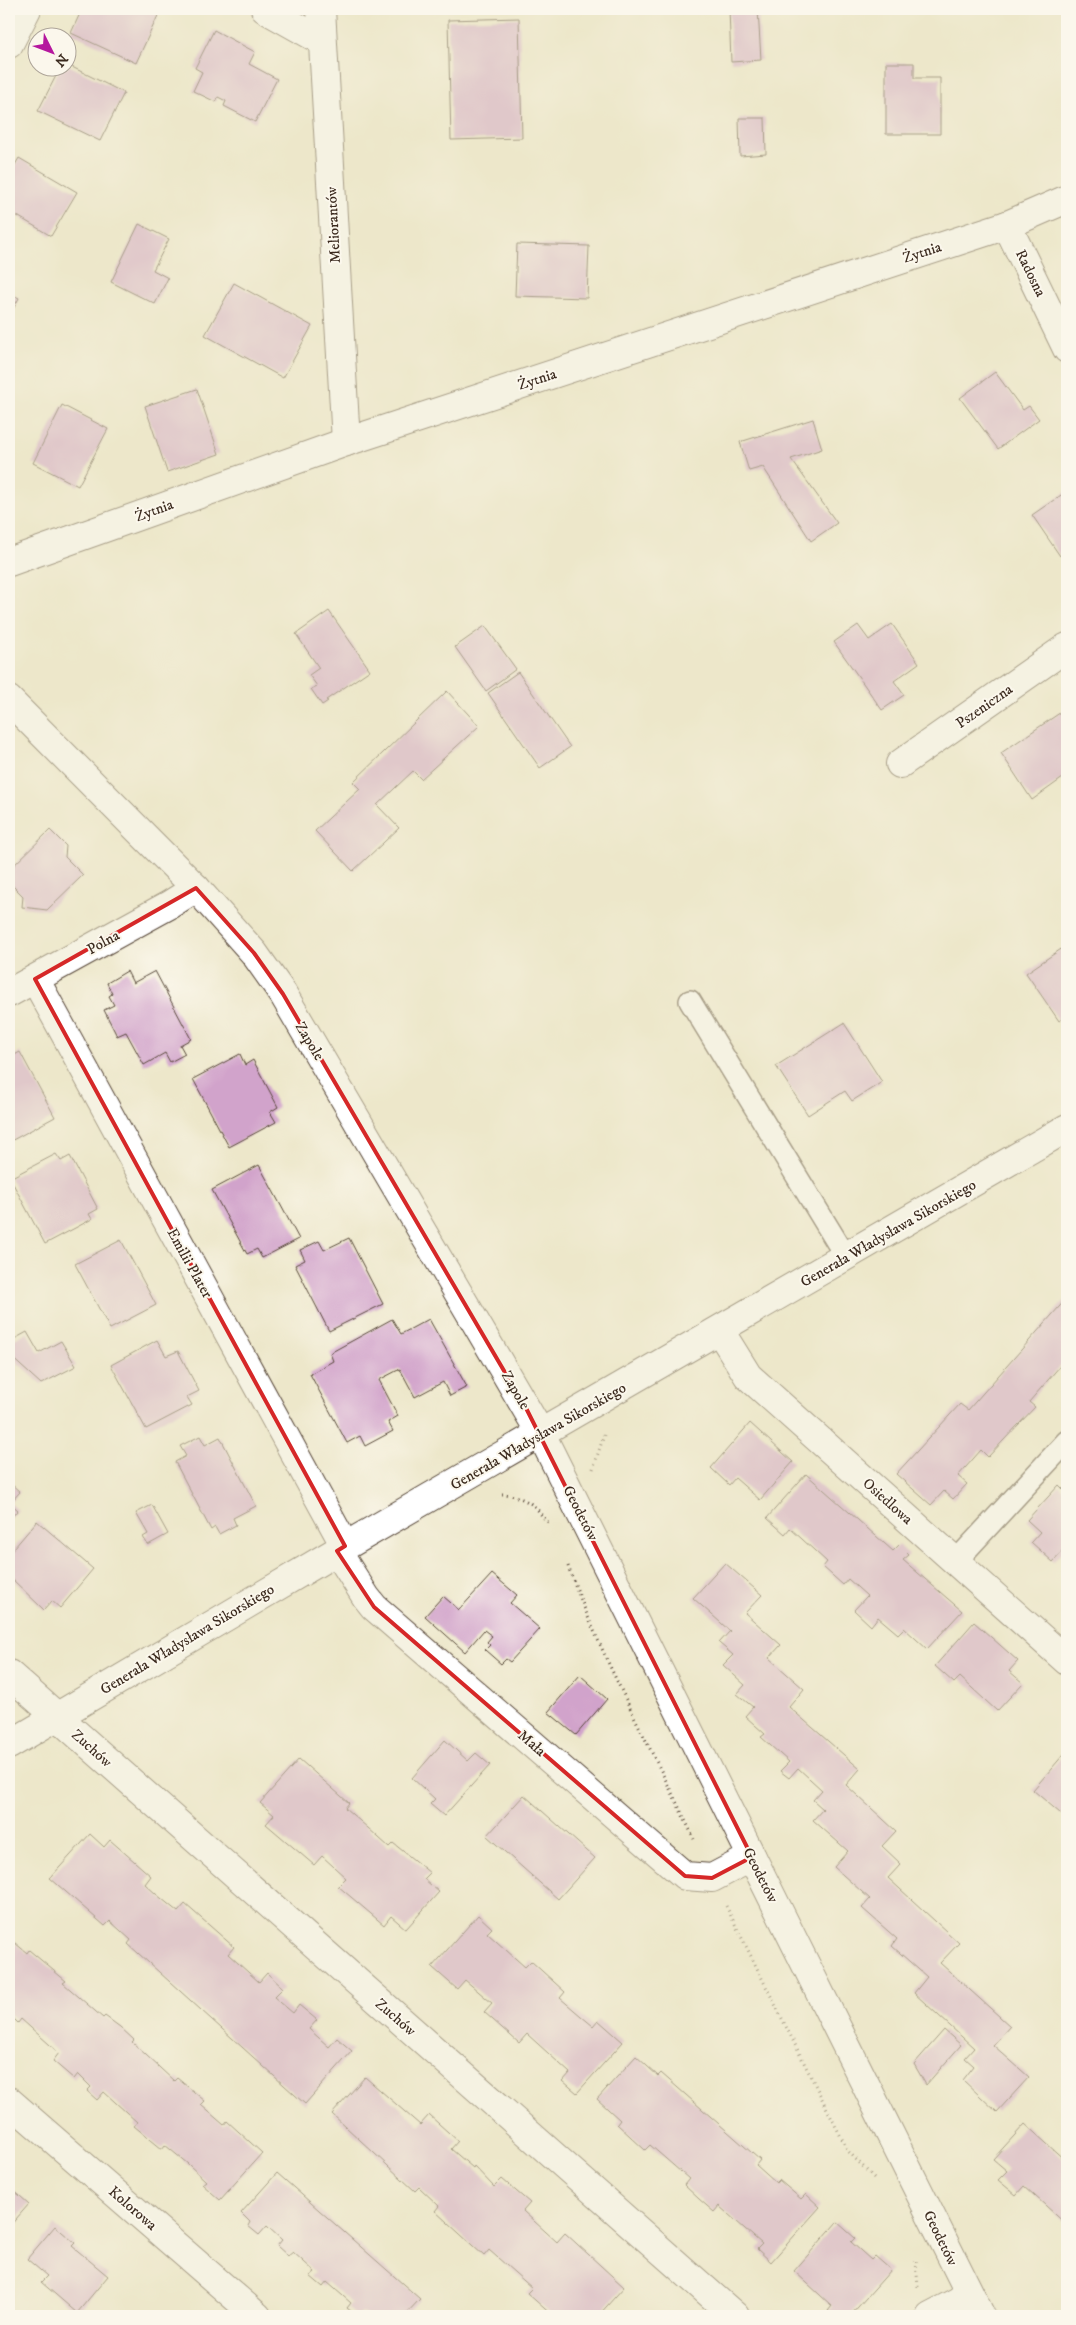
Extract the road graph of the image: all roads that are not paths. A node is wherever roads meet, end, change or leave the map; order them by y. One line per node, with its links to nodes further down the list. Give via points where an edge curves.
1 (27, 9): 5 (street)
2 (266, 9): 4 (street)
3 (321, 9): 4 (street, Meliorantów)
4 (322, 41): 9 (street, Meliorantów)
5 (9, 44)
6 (1067, 199): 7 (street, Żytnia)
7 (1007, 225): 8 (street, Radosna); 9 (street, Żytnia)
8 (1067, 349)
9 (346, 442): 10 (street, Żytnia)
10 (9, 562)
11 (1067, 647): 13 (street, Pszeniczna)
12 (9, 700): 14 (street, Zapole)
13 (900, 764)
14 (196, 888): 15 (street, Polna); 21 (street, Zapole, via 254,953 283,994)
15 (35, 979): 16 (street, Polna); 23 (street, Emilii Plater)
16 (9, 993)
17 (690, 1001): 19 (lane)
18 (1067, 1128): 19 (street, Generała Władysława Sikorskiego)
19 (846, 1257): 20 (street, Generała Władysława Sikorskiego)
20 (720, 1331): 21 (street, Generała Władysława Sikorskiego); 24 (street, Osiedlowa, via 748,1376)
21 (542, 1434): 23 (street, Generała Władysława Sikorskiego); 29 (street, Geodetów)
22 (1067, 1441): 24 (lane)
23 (341, 1549): 27 (street, Generała Władysława Sikorskiego); 29 (street, Mała, via 374,1607 685,1876 712,1878)
24 (956, 1561): 25 (street, Osiedlowa)
25 (1067, 1661)
26 (9, 1674): 27 (street, Zuchów)
27 (57, 1717): 28 (street, Generała Władysława Sikorskiego); 33 (street, Zuchów)
28 (9, 1745)
29 (752, 1857): 31 (street, Geodetów)
30 (9, 2101): 32 (street, Kolorowa)
31 (975, 2305): 34 (street)
32 (257, 2316)
33 (735, 2316)
34 (930, 2316)

